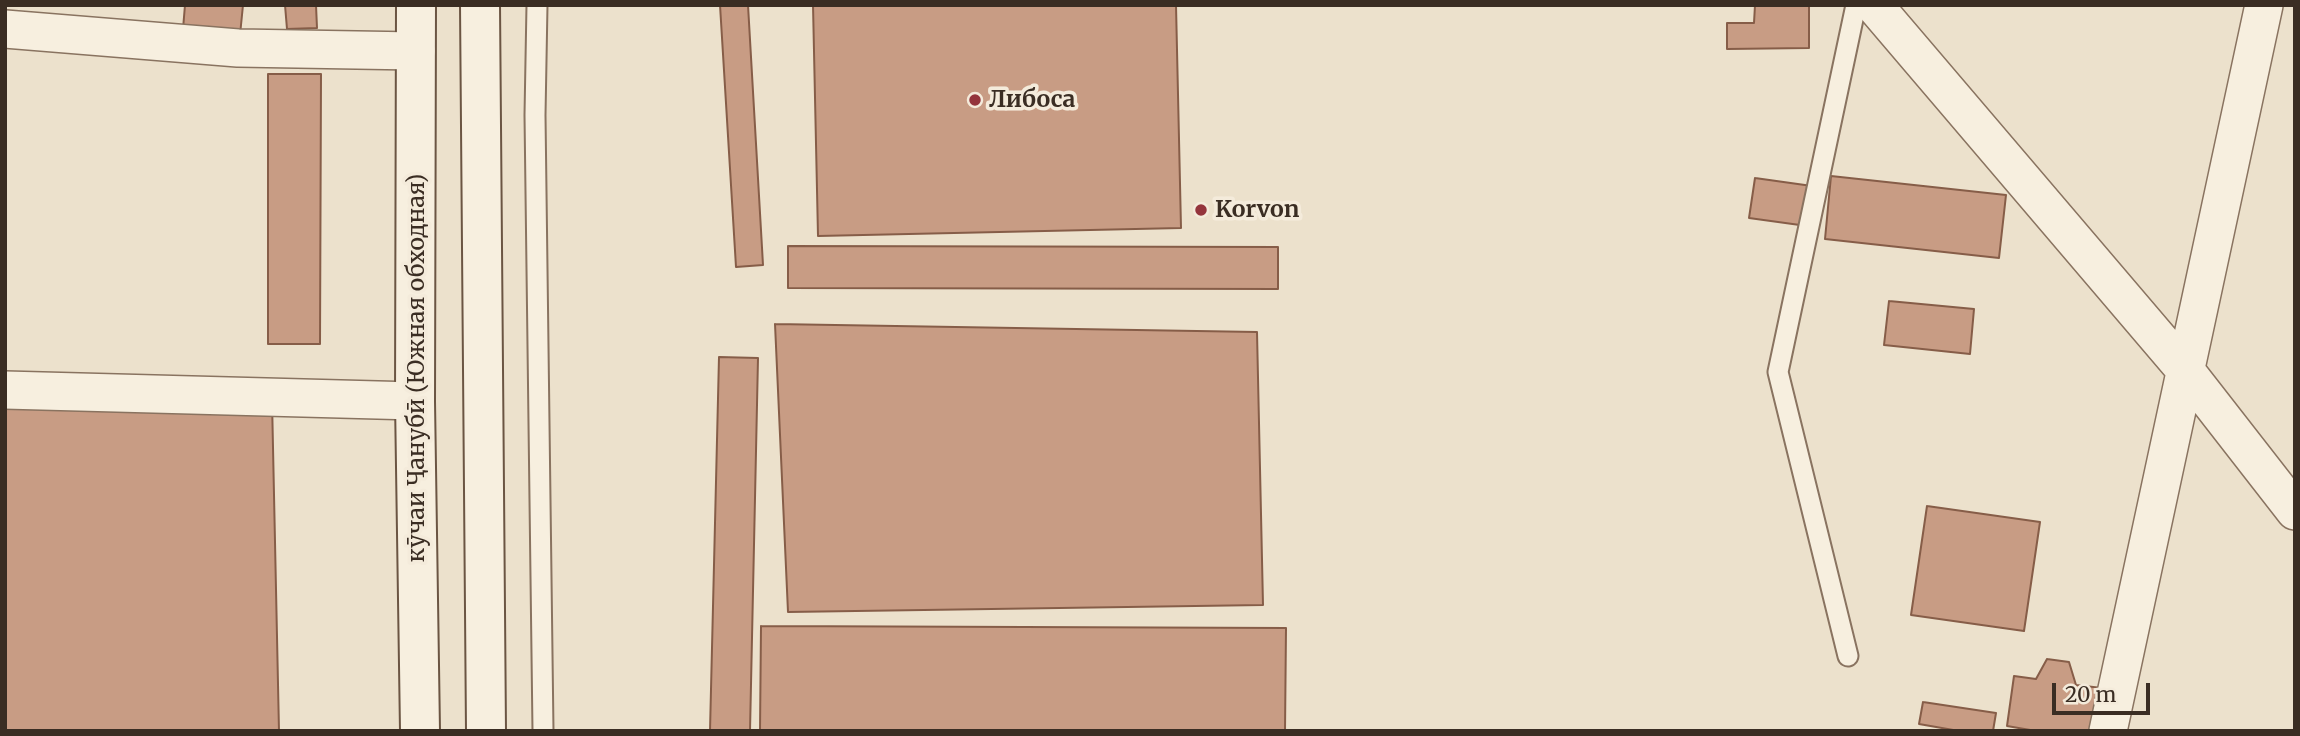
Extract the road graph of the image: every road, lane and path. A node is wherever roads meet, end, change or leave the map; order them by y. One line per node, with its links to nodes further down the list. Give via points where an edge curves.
1 (416, 5): 8 (main road, кӯчаи Ҷанубӣ (Южная обходная))
2 (480, 5): 15 (main road)
3 (537, 5): 16 (lane)
4 (1856, 5): 13 (lane, via 1778,372)
5 (1874, 5): 9 (street)
6 (2264, 5): 9 (street)
7 (5, 29): 8 (street, via 238,48)
8 (416, 51): 11 (main road, кӯчаи Ҷанубӣ (Южная обходная))
9 (2186, 371): 12 (street); 17 (street)
10 (5, 390): 11 (street)
11 (415, 401): 14 (main road, кӯчаи Ҷанубӣ (Южная обходная))
12 (2295, 511)
13 (1848, 656)
14 (419, 731)
15 (486, 731)
16 (543, 731)
17 (2108, 731)

